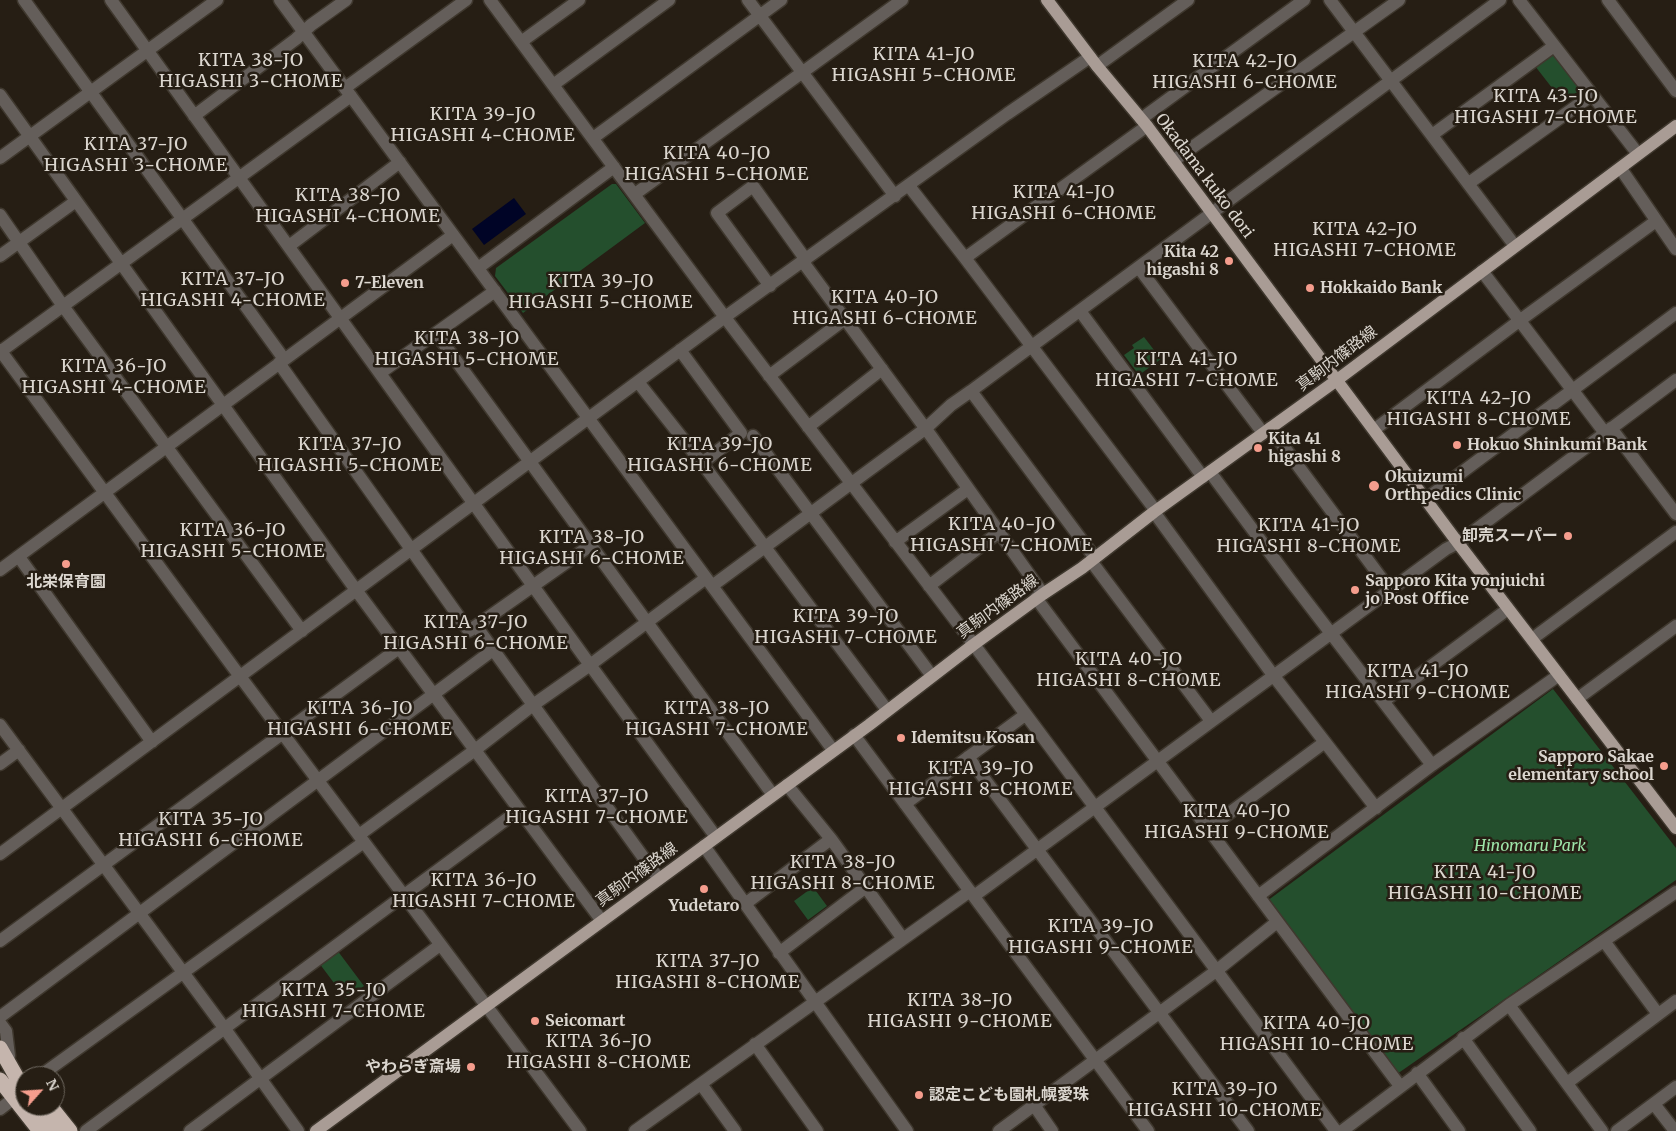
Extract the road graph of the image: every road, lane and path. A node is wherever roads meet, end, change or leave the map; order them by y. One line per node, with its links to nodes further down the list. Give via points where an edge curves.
1 (24, 0): 32 (street)
2 (111, 0): 27 (street)
3 (216, 0): 21 (street)
4 (280, 0): 23 (street)
5 (346, 0): 23 (street)
6 (466, 0): 34 (street)
7 (490, 0): 25 (street)
8 (579, 0): 25 (street)
9 (669, 0): 31 (street)
10 (748, 0): 22 (street)
11 (781, 0): 22 (street)
12 (902, 0): 29 (street)
13 (1047, 0): 28 (main road, Okadama kuko dori)
14 (1188, 0): 28 (street)
15 (1304, 0): 38 (street)
16 (1330, 0): 24 (street)
17 (1399, 0): 24 (street)
18 (1500, 0): 30 (street)
19 (1519, 0): 26 (street)
20 (1608, 0): 33 (street)
21 (202, 4): 27 (street)
22 (760, 15): 29 (street); 42 (street)
23 (304, 32): 34 (street); 37 (street)
24 (1354, 33): 30 (street); 45 (street)
25 (521, 42): 31 (street)
26 (1554, 46): 36 (street); 41 (street)
27 (147, 50): 32 (street); 37 (street)
28 (1094, 61): 38 (main road, Okadama kuko dori); 51 (street, via 1007,114)
29 (803, 73): 52 (street); 53 (street)
30 (1392, 81): 41 (street); 55 (street)
31 (553, 85): 42 (street)
32 (90, 91): 40 (street); 57 (street)
33 (1676, 91)
34 (348, 92): 46 (street); 49 (street)
35 (0, 95): 40 (street)
36 (1592, 95): 43 (street); 50 (street)
37 (194, 116): 49 (street)
38 (1144, 123): 45 (main road, Okadama kuko dori); 65 (street)
39 (1676, 126): 43 (main road, 真駒内篠路線)
40 (29, 135): 44 (street); 54 (street)
41 (1432, 136): 50 (street)
42 (593, 138): 47 (street)
43 (1638, 154): 48 (main road, 真駒内篠路線)
44 (0, 158)
45 (1173, 161): 55 (main road, Okadama kuko dori)
46 (400, 162): 59 (street); 61 (street)
47 (614, 167): 52 (street); 68 (street)
48 (1621, 169): 58 (street); 62 (main road, 真駒内篠路線)
49 (239, 177): 57 (street); 61 (street)
50 (1469, 183): 62 (street)
51 (909, 186): 53 (street); 65 (street)
52 (635, 194): 77 (street)
53 (895, 196): 66 (street)
54 (76, 200): 60 (street); 67 (street)
55 (1212, 213): 69 (street); 88 (main road, Okadama kuko dori)
56 (0, 215): 60 (street)
57 (183, 219): 67 (street); 84 (street)
58 (1656, 221): 63 (street); 79 (street)
59 (453, 235): 68 (street); 76 (street)
60 (19, 242): 64 (street); 73 (street)
61 (289, 246): 76 (street)
62 (1516, 246): 70 (main road, 真駒内篠路線)
63 (1676, 249)
64 (0, 256)
65 (965, 258): 81 (street)
66 (804, 261): 71 (street); 71 (street, via 753,186 718,213); 78 (street)
67 (121, 263): 73 (street); 93 (street)
68 (478, 268): 72 (street)
69 (1139, 268): 74 (street); 99 (street)
70 (1482, 271): 79 (street); 88 (main road, 真駒内篠路線)
71 (770, 286): 77 (street)
72 (495, 291): 80 (street); 94 (street)
73 (63, 306): 83 (street); 101 (street)
74 (1080, 311): 81 (street); 104 (street)
75 (1676, 313): 91 (street)
76 (340, 317): 84 (street); 86 (street)
77 (725, 317): 82 (street); 87 (street)
78 (845, 319): 85 (street); 87 (street)
79 (1519, 321): 91 (street); 97 (street)
80 (436, 333): 86 (street); 102 (street)
81 (1032, 347): 92 (street); 110 (street)
82 (680, 350): 89 (street); 103 (street, via 741,433)
83 (0, 351): 107 (street)
84 (282, 361): 93 (street); 119 (street)
85 (882, 369): 95 (street); 96 (street)
86 (380, 373): 109 (street)
87 (769, 376): 95 (street)
88 (1337, 380): 97 (main road, Okadama kuko dori); 99 (main road, 真駒内篠路線)
89 (638, 382): 94 (street); 103 (street)
90 (1674, 385): 98 (street)
91 (1572, 390): 98 (street); 108 (street)
92 (971, 391): 96 (street); 121 (street)
93 (223, 405): 101 (street); 126 (street)
94 (589, 419): 102 (street); 123 (street)
95 (808, 427): 105 (street)
96 (925, 429): 105 (street); 106 (street)
97 (1375, 429): 108 (main road, Okadama kuko dori)
98 (1608, 430): 112 (street); 116 (street)
99 (1267, 431): 104 (main road, 真駒内篠路線); 127 (street)
100 (753, 436): 111 (street)
101 (167, 446): 107 (street); 133 (street)
102 (531, 461): 109 (street); 117 (street)
103 (702, 463): 118 (street)
104 (1206, 474): 110 (main road, 真駒内篠路線); 134 (street)
105 (851, 484): 111 (street); 115 (street)
106 (968, 489): 113 (street); 115 (street)
107 (104, 493): 120 (street); 142 (street)
108 (1426, 499): 116 (main road, Okadama kuko dori)
109 (474, 503): 119 (street); 124 (street)
110 (1155, 512): 121 (main road, 真駒内篠路線); 140 (street)
111 (811, 514): 118 (street); 143 (street)
112 (1676, 514)
113 (999, 532): 125 (street); 128 (street)
114 (1676, 532): 135 (street)
115 (895, 542): 125 (street)
116 (1458, 543): 127 (street, via 1446,548); 129 (main road, Okadama kuko dori)
117 (591, 545): 124 (street); 130 (street)
118 (764, 548): 123 (street); 148 (street)
119 (411, 549): 126 (street); 131 (street, via 469,631)
120 (19, 557): 122 (street); 154 (street)
121 (1093, 560): 128 (main road, 真駒内篠路線); 150 (street)
122 (0, 570)
123 (709, 582): 130 (street); 158 (street)
124 (533, 585): 131 (street); 139 (street)
125 (929, 586): 136 (street)
126 (356, 590): 133 (street); 137 (street)
127 (1390, 590): 134 (street)
128 (1039, 596): 136 (main road, 真駒内篠路線); 160 (street)
129 (1508, 609): 135 (main road, Okadama kuko dori); 146 (street)
130 (647, 621): 139 (street); 165 (street)
131 (476, 626): 138 (street)
132 (1676, 626): 145 (street)
133 (302, 631): 142 (street)
134 (1331, 633): 140 (street); 146 (street)
135 (1532, 639): 141 (main road, Okadama kuko dori)
136 (973, 645): 143 (main road, 真駒内篠路線); 149 (street)
137 (399, 648): 144 (street); 152 (street)
138 (493, 650): 144 (street); 147 (street)
139 (590, 665): 147 (street); 173 (street)
140 (1274, 675): 150 (street); 155 (street)
141 (1559, 675): 145 (main road, Okadama kuko dori); 162 (street)
142 (240, 676): 152 (street); 154 (street)
143 (932, 676): 148 (main road, 真駒内篠路線)
144 (433, 694): 157 (street); 163 (street)
145 (1577, 699): 171 (main road, Okadama kuko dori)
146 (1384, 702): 162 (street)
147 (533, 705): 157 (street); 180 (street)
148 (887, 710): 153 (main road, 真駒内篠路線)
149 (1025, 716): 159 (street); 167 (street)
150 (1211, 721): 160 (street)
151 (0, 725): 156 (street)
152 (283, 734): 163 (street); 179 (street)
153 (854, 735): 158 (main road, 真駒内篠路線); 166 (street)
154 (152, 742): 169 (street)
155 (1325, 742): 168 (street); 172 (street)
156 (19, 750): 161 (street); 169 (street)
157 (475, 750): 170 (street); 174 (street)
158 (833, 750): 164 (main road, 真駒内篠路線)
159 (968, 758): 166 (street); 177 (street)
160 (1157, 761): 167 (street); 172 (street)
161 (0, 764)
162 (1432, 765): 168 (street)
163 (318, 780): 174 (street); 187 (street)
164 (787, 785): 165 (main road, 真駒内篠路線); 175 (street)
165 (773, 794): 173 (main road, 真駒内篠路線)
166 (905, 804): 183 (street)
167 (1094, 807): 177 (street); 195 (street)
168 (1376, 808): 185 (street)
169 (62, 810): 178 (street); 179 (street)
170 (519, 810): 184 (street); 188 (street)
171 (1676, 828)
172 (1208, 829): 185 (street)
173 (716, 837): 176 (main road, 真駒内篠路線)
174 (361, 838): 184 (street); 196 (street)
175 (831, 839): 181 (street); 186 (street)
176 (704, 846): 180 (main road, 真駒内篠路線); 186 (street)
177 (1036, 849): 183 (street); 201 (street)
178 (0, 854)
179 (103, 865): 187 (street); 191 (street)
180 (659, 878): 188 (main road, 真駒内篠路線)
181 (866, 887): 190 (street); 194 (street)
182 (1676, 892): 192 (street)
183 (972, 893): 190 (street); 209 (street)
184 (404, 896): 193 (street); 205 (street)
185 (1258, 896): 189 (street)
186 (745, 904): 194 (street)
187 (139, 914): 196 (street); 203 (street)
188 (602, 921): 200 (main road, 真駒内篠路線)
189 (1277, 922): 195 (street); 218 (street)
190 (903, 939): 198 (street)
191 (0, 941)
192 (1604, 941): 199 (street); 202 (street)
193 (440, 945): 200 (street); 214 (street)
194 (779, 953): 198 (street)
195 (1216, 971): 201 (street); 227 (street)
196 (182, 973): 205 (street); 211 (street)
197 (1676, 1001): 202 (street)
198 (814, 1002): 207 (street); 240 (street)
199 (1509, 1005): 206 (street); 216 (street)
200 (486, 1006): 235 (main road, 真駒内篠路線); 236 (street)
201 (1158, 1012): 209 (street); 244 (street)
202 (1658, 1014): 216 (street)
203 (0, 1017)
204 (0, 1023): 208 (street, via 6,1031)
205 (225, 1029): 214 (street); 232 (street)
206 (1463, 1038): 212 (street); 246 (street)
207 (755, 1044): 217 (street); 239 (street)
208 (2, 1053): 210 (highway); 213 (highway)
209 (1096, 1059): 223 (street); 243 (street)
210 (15, 1066)
211 (54, 1066)
212 (1417, 1073): 218 (street); 245 (street)
213 (15, 1076)
214 (260, 1078): 233 (street); 234 (street)
215 (0, 1080): 229 (highway)
216 (1566, 1083): 247 (street)
217 (701, 1084): 226 (street); 238 (street)
218 (1400, 1086): 227 (street)
219 (1676, 1088): 221 (street)
220 (0, 1089): 222 (highway); 229 (highway)
221 (1654, 1104): 248 (street); 249 (street)
222 (5, 1105): 228 (highway)
223 (1034, 1105): 241 (street); 242 (street)
224 (41, 1116): 230 (highway)
225 (58, 1116): 231 (highway)
226 (652, 1126): 237 (street)
227 (1343, 1130)
228 (29, 1131)
229 (39, 1131)
230 (53, 1131)
231 (70, 1131)
232 (86, 1131)
233 (190, 1131)
234 (298, 1131)
235 (316, 1131)
236 (580, 1131)
237 (635, 1131)
238 (735, 1131)
239 (817, 1131)
240 (907, 1131)
241 (999, 1131)
242 (1052, 1131)
243 (1148, 1131)
244 (1248, 1131)
245 (1459, 1131)
246 (1530, 1131)
247 (1602, 1131)
248 (1617, 1131)
249 (1675, 1131)

